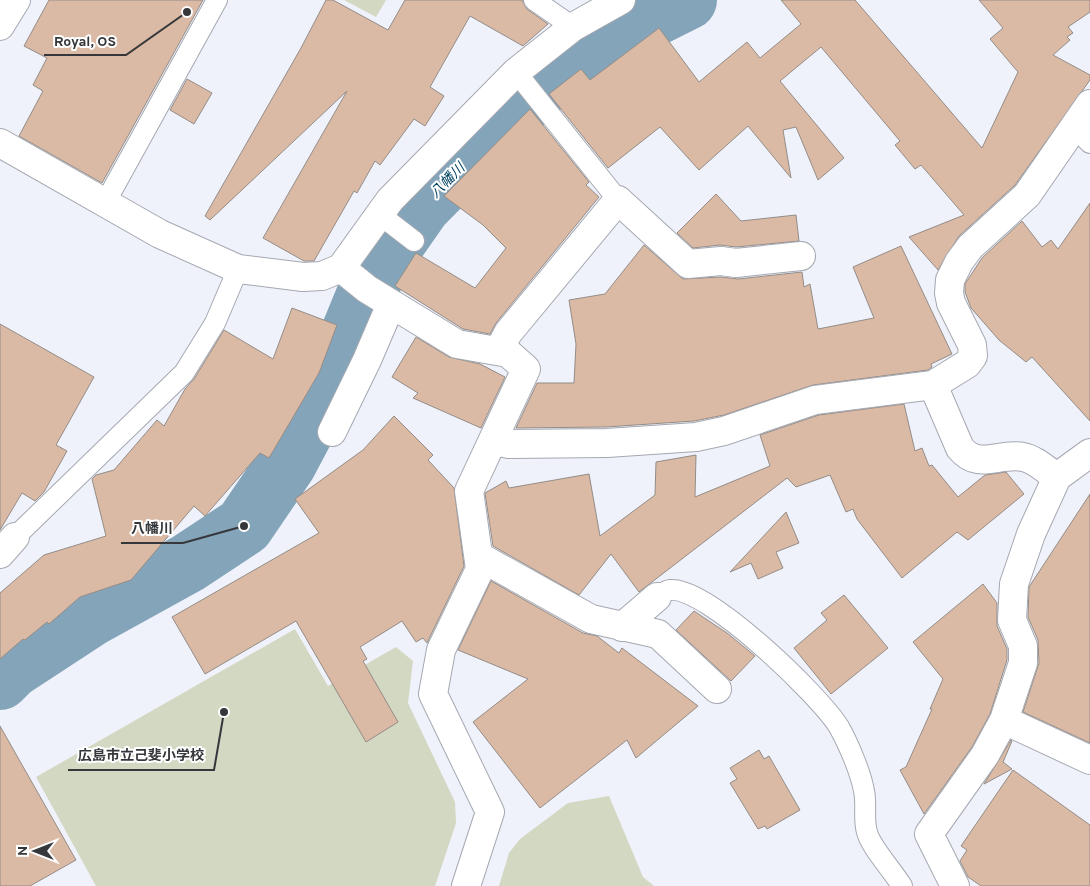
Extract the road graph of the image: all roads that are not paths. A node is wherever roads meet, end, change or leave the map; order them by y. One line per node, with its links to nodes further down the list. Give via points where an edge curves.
1 (16, 0): 5 (street)
2 (217, 0): 11 (lane)
3 (534, 0): 6 (lane)
4 (622, 0): 6 (street)
5 (0, 26)
6 (573, 27): 7 (street)
7 (529, 89): 10 (lane); 12 (street)
8 (1086, 123): 19 (street, via 1027,195 970,247 959,262 950,280 949,294 972,345 972,356 968,364)
9 (0, 143): 11 (street)
10 (618, 200): 14 (street, via 688,264); 18 (street, via 508,333)
11 (104, 203): 15 (street, via 160,234)
12 (388, 221): 13 (lane); 16 (street)
13 (414, 241)
14 (801, 256)
15 (238, 269): 16 (street, via 304,277); 24 (lane, via 215,323 184,373)
16 (349, 274): 17 (street)
17 (387, 301): 18 (street, via 457,344); 20 (street, via 367,360)
18 (499, 350): 21 (street, via 526,368)
19 (933, 385): 21 (street, via 816,400 724,431 696,437 597,443 509,444); 23 (street, via 966,455 985,460 1026,458)
20 (332, 432)
21 (494, 441): 25 (street, via 470,491)
22 (1090, 453): 23 (street)
23 (1057, 477): 29 (street, via 1031,534 1014,584 1012,620 1023,646 1023,663)
24 (8, 546)
25 (480, 557): 27 (street, via 591,619); 31 (street, via 480,569 441,650 433,694 490,812)
26 (657, 597): 27 (street); 32 (lane, via 669,590 680,591 723,614 791,671 826,710 847,745 864,791 867,834)
27 (622, 627): 28 (street, via 658,634)
28 (717, 689)
29 (1004, 720): 30 (street); 33 (street, via 985,755 929,834)
30 (1090, 760)
31 (466, 886)
32 (902, 886)
33 (955, 886)

